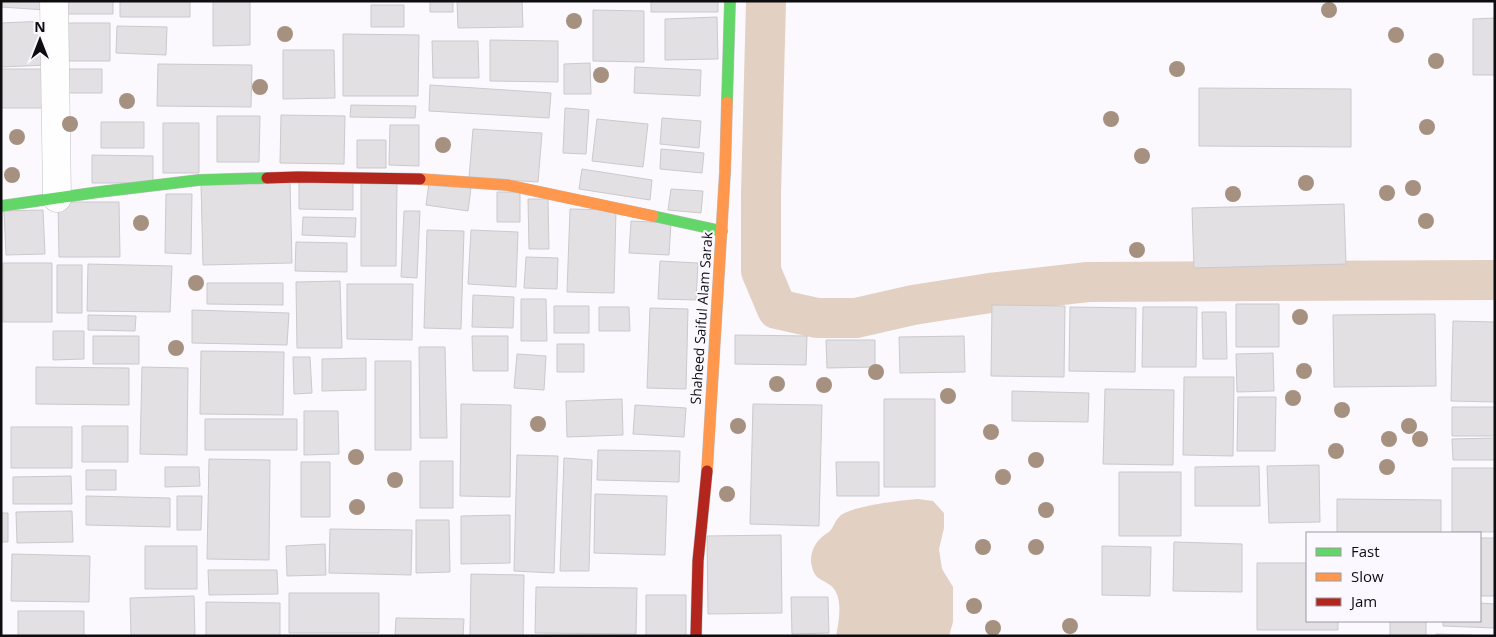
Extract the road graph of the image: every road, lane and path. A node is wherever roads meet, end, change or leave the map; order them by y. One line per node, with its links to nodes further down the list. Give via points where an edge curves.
1 (54, 1): 3 (street)
2 (730, 1): 5 (street, Shaheed Saiful Alam Sarak)
3 (57, 198): 4 (street); 5 (street, via 199,180 412,178 507,185)
4 (1, 206)
5 (722, 231): 6 (street, Shaheed Saiful Alam Sarak, via 698,561)
6 (696, 636)

